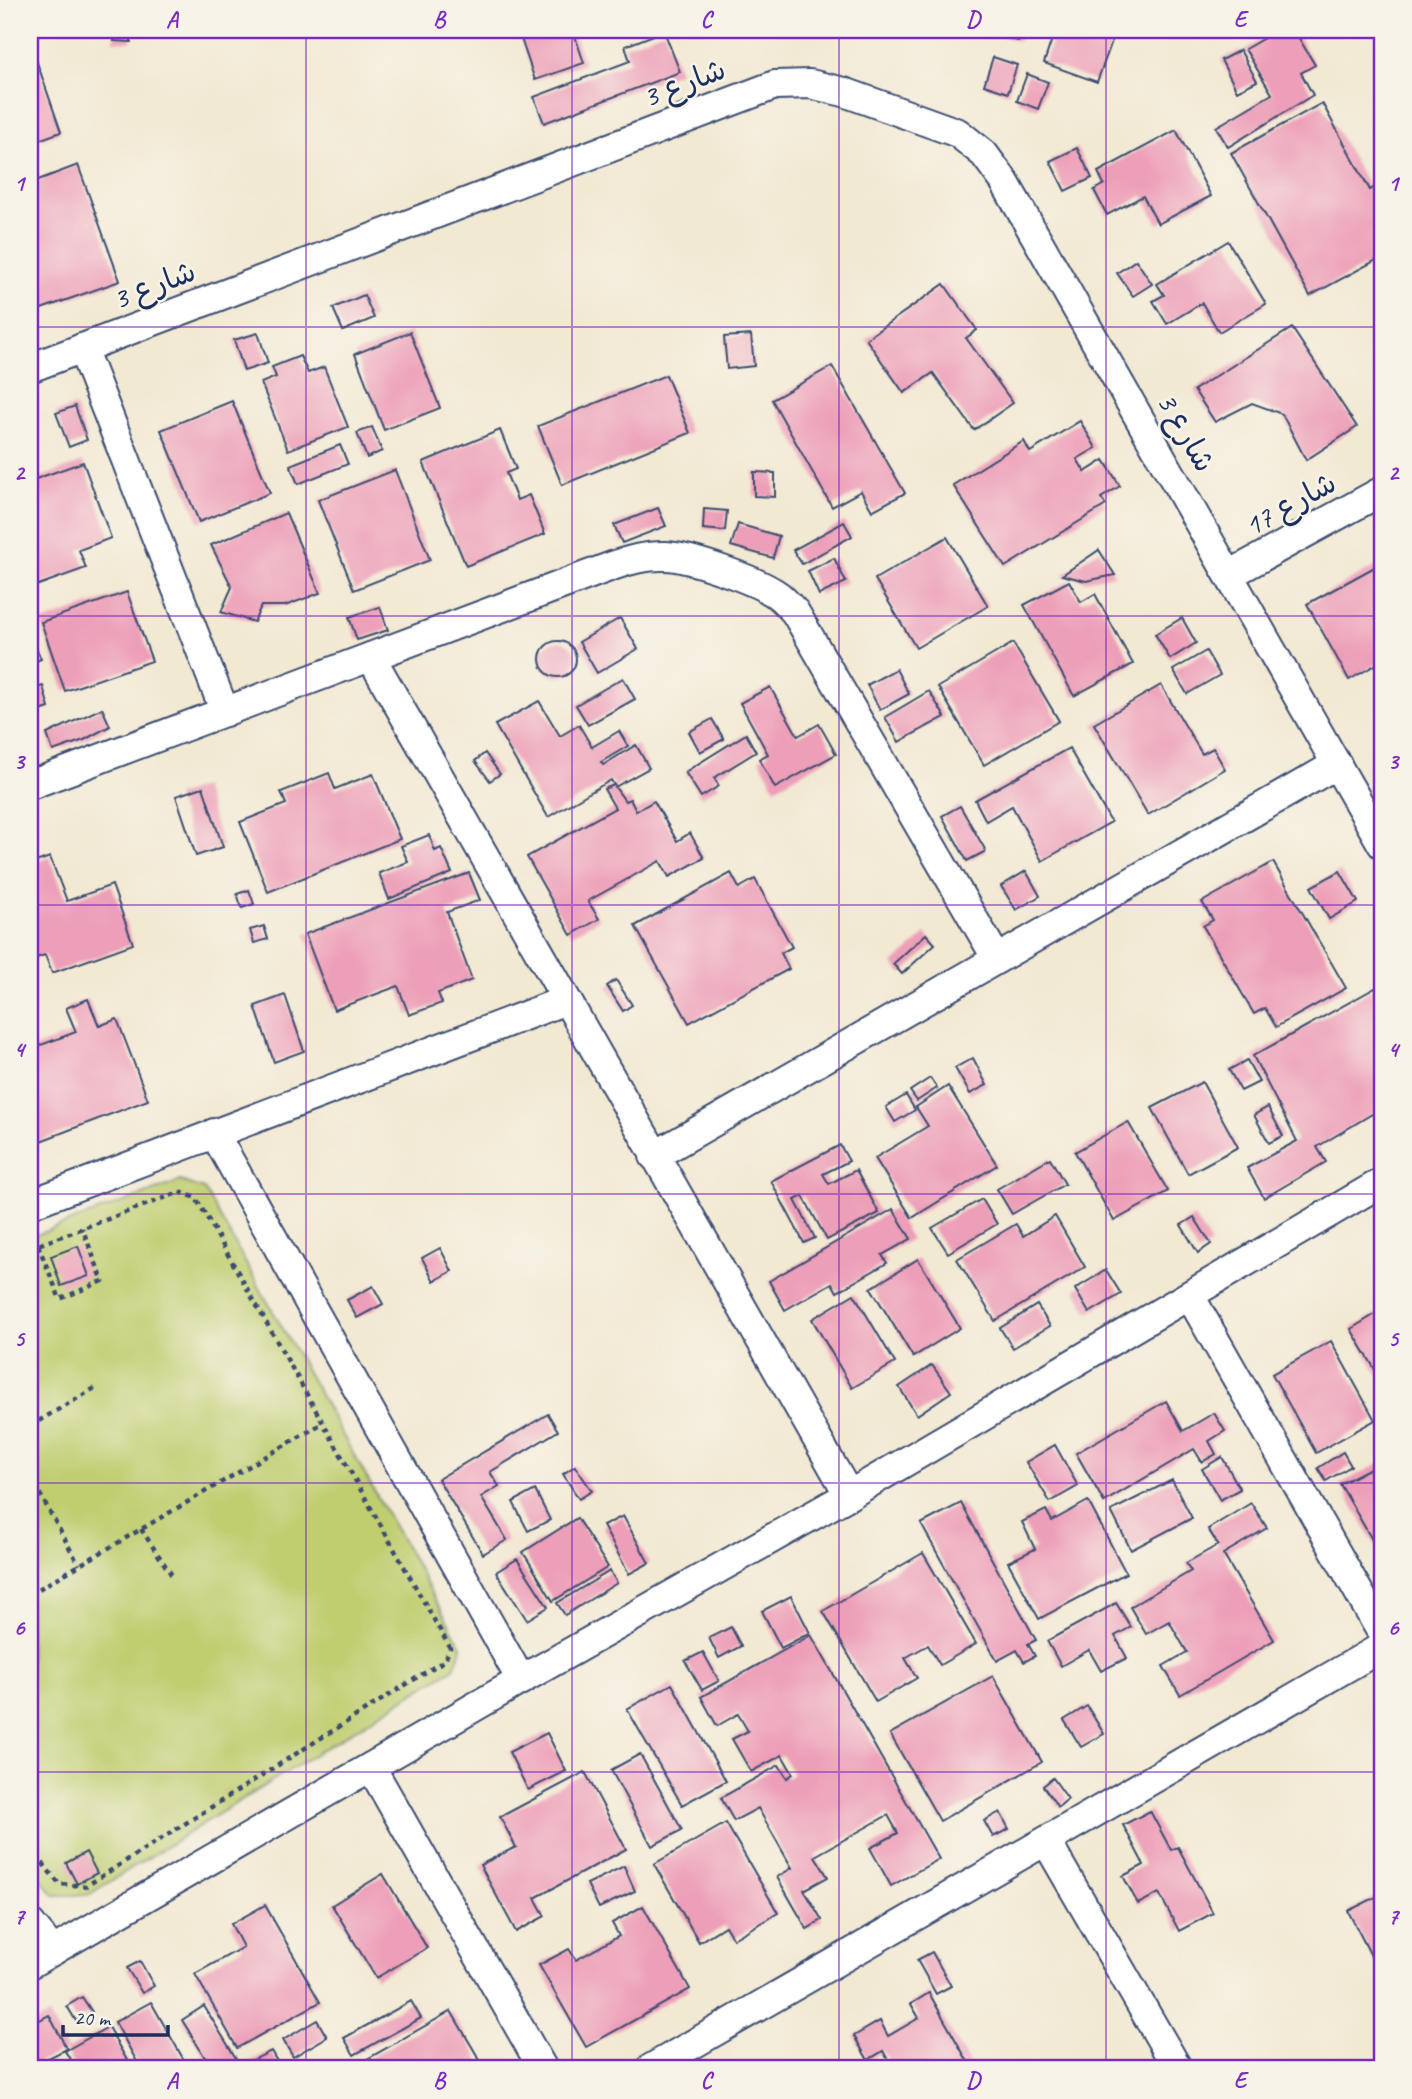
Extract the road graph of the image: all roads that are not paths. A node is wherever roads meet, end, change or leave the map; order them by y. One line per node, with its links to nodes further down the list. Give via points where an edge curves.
1 (82, 348): 2 (street, شارع 3); 4 (street, شارع 3, via 743,96 775,85 810,84 958,133 984,154 1004,181); 6 (street)
2 (30, 368)
3 (1382, 491): 4 (street, شارع 17)
4 (1229, 575): 7 (street, شارع 3)
5 (371, 657): 6 (street); 10 (street, via 639,557 667,555 761,586 780,597 807,630); 11 (street)
6 (225, 712): 8 (street)
7 (1337, 764): 9 (street, شارع 3); 10 (street)
8 (30, 785)
9 (1382, 844)
10 (997, 959): 13 (street)
11 (566, 1000): 12 (street); 13 (street)
12 (214, 1133): 15 (street); 20 (street)
13 (654, 1156): 17 (street)
14 (1382, 1182): 16 (street)
15 (30, 1204)
16 (1190, 1296): 17 (street); 18 (street)
17 (849, 1495): 20 (street)
18 (1382, 1633)
19 (1382, 1647): 22 (street)
20 (522, 1680): 21 (street)
21 (371, 1767): 24 (street); 25 (street)
22 (1046, 1841): 26 (street); 27 (street)
23 (30, 1923): 24 (street)
24 (41, 1957)
25 (543, 2069)
26 (650, 2069)
27 (1178, 2069)

